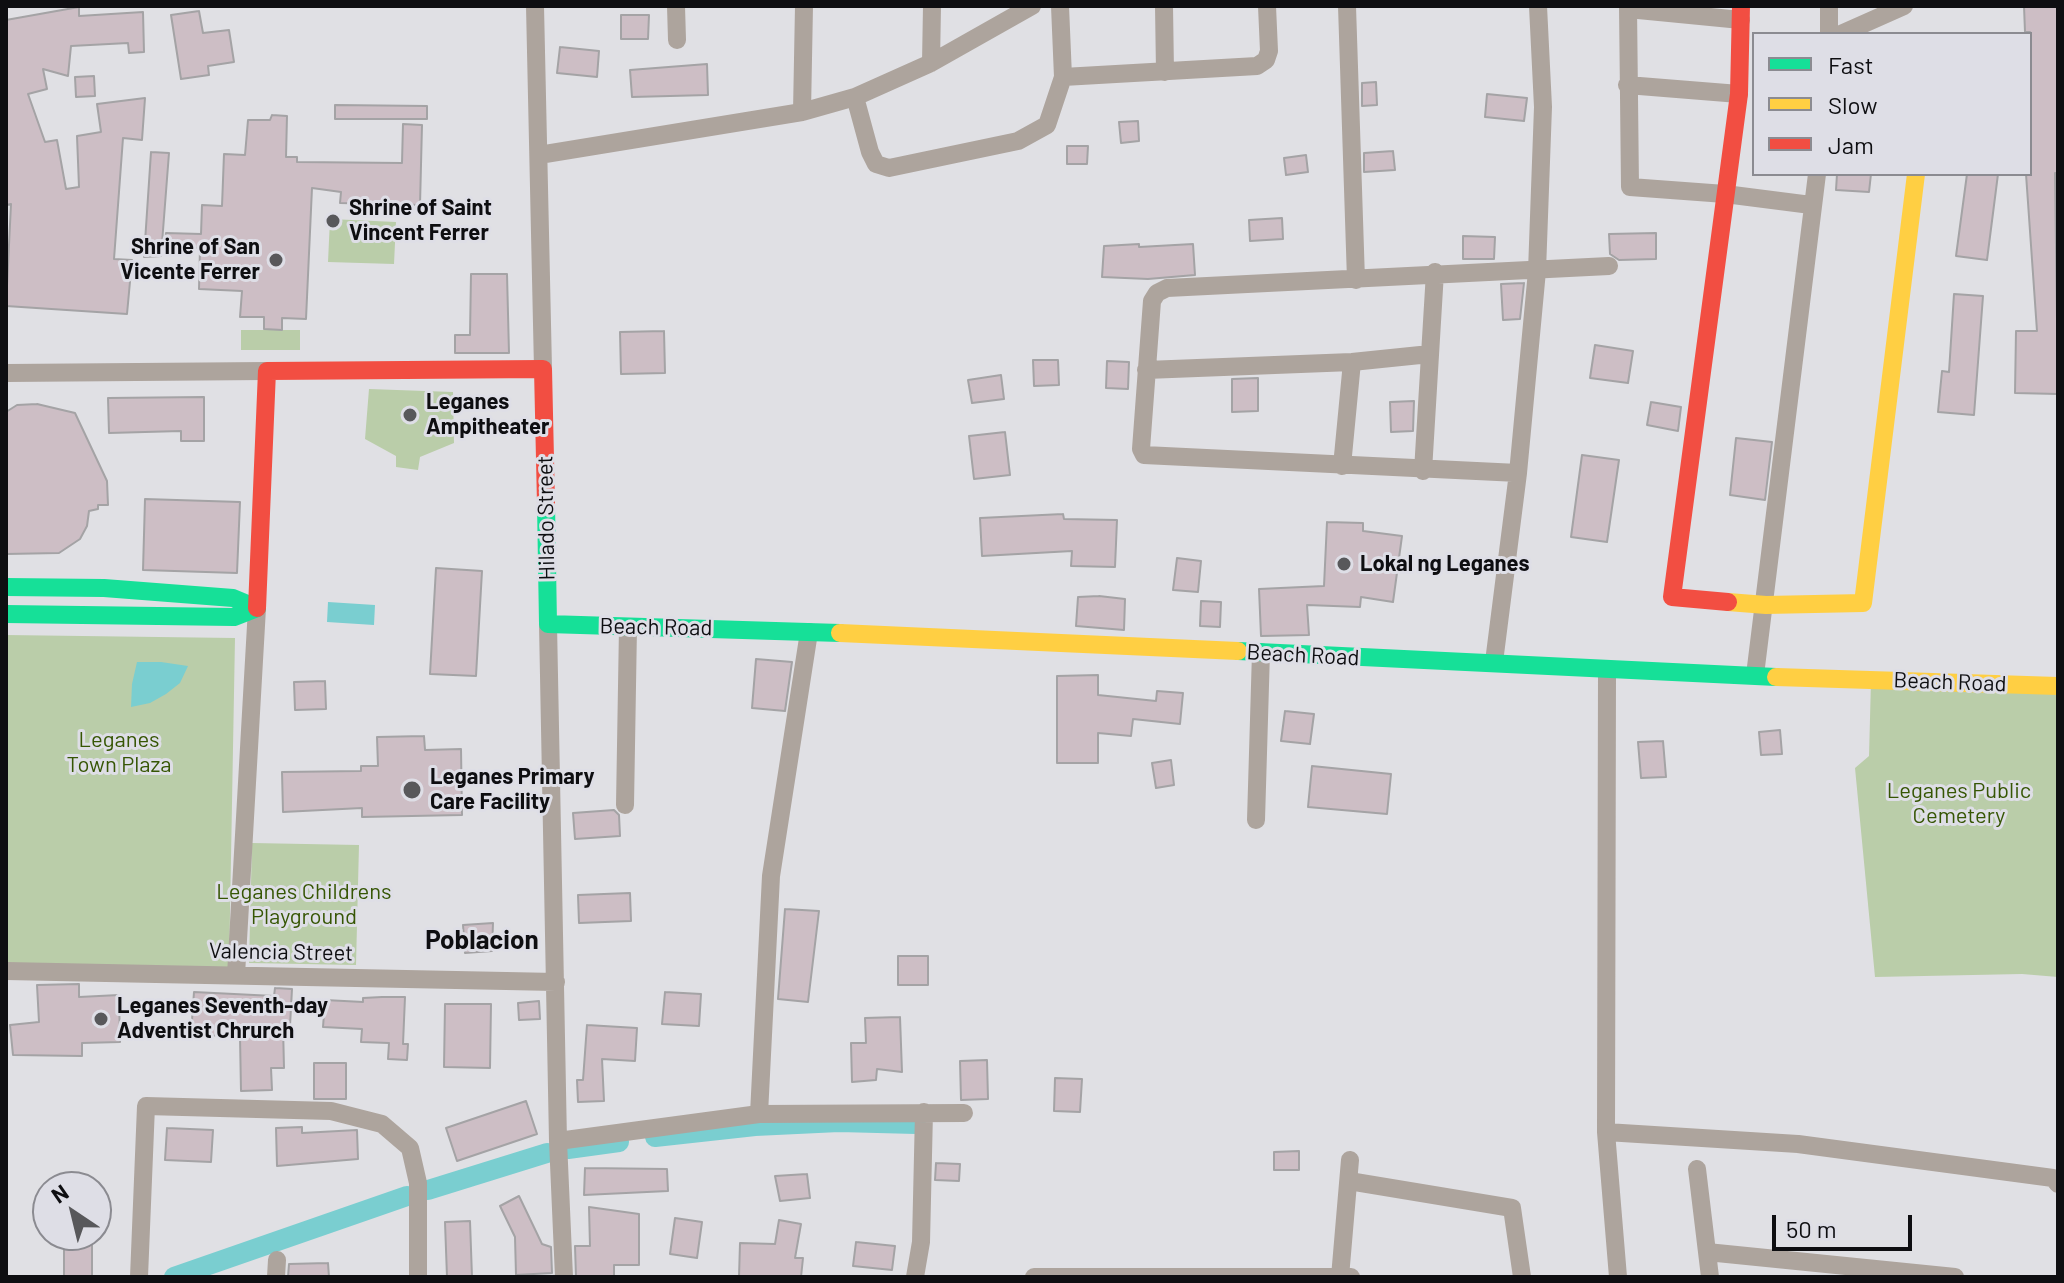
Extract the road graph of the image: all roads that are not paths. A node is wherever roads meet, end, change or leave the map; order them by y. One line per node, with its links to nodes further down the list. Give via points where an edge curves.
1 (535, 6): 25 (street, Hilado Street)
2 (676, 6): 17 (street)
3 (804, 6): 24 (street)
4 (932, 6): 18 (street)
5 (1032, 6): 18 (street)
6 (1060, 6): 20 (street)
7 (1164, 6): 19 (street)
8 (1267, 6): 19 (street, via 1266,60 1257,66)
9 (1347, 6): 33 (street)
10 (1538, 6): 31 (street, via 1543,107)
11 (1829, 6): 15 (street)
12 (1904, 6): 16 (street)
13 (1628, 7): 14 (street); 21 (street)
14 (1741, 13): 22 (main road)
15 (1829, 32)
16 (1846, 32)
17 (677, 40)
18 (931, 63): 23 (street)
19 (1165, 72): 20 (street)
20 (1063, 77): 23 (street, via 1047,125 1018,141 889,168 876,164 870,152)
21 (1627, 85): 22 (street); 28 (street, via 1630,187)
22 (1739, 94): 28 (main road)
23 (855, 97): 24 (street)
24 (802, 112): 25 (street)
25 (539, 155): 36 (street, Hilado Street)
26 (1817, 176): 29 (street)
27 (1916, 176): 44 (main road, via 1863,603)
28 (1725, 194): 29 (street); 44 (main road, via 1671,595)
29 (1811, 205): 44 (street)
30 (1609, 266): 31 (street)
31 (1537, 271): 32 (street); 42 (street)
32 (1435, 272): 33 (street); 34 (street)
33 (1356, 280): 37 (street, via 1167,288 1152,301)
34 (1430, 354): 35 (street); 41 (street)
35 (1352, 362): 37 (street); 40 (street)
36 (543, 369): 38 (main road); 47 (main road, Hilado Street)
37 (1146, 370): 40 (street, via 1144,455)
38 (267, 371): 39 (street); 45 (main road)
39 (6, 373)
40 (1342, 466): 41 (street)
41 (1423, 471): 42 (street)
42 (1518, 473): 51 (street)
43 (6, 587): 45 (main road, via 233,598)
44 (1766, 605): 53 (street)
45 (257, 608): 46 (main road, via 234,617); 58 (street)
46 (6, 614)
47 (548, 624): 48 (main road, Beach Road); 59 (street, Hilado Street)
48 (628, 627): 49 (main road, Beach Road); 55 (street)
49 (809, 632): 50 (main road, Beach Road); 62 (street, via 771,876)
50 (1261, 652): 51 (main road, Beach Road); 56 (street)
51 (1494, 662): 52 (main road, Beach Road)
52 (1607, 672): 53 (main road, Beach Road); 63 (street)
53 (1755, 675): 54 (main road, Beach Road)
54 (2058, 686)
55 (625, 805)
56 (1256, 820)
57 (6, 971): 58 (street, Valencia Street)
58 (236, 975): 59 (street, Valencia Street)
59 (556, 982): 64 (street, Hilado Street)
60 (924, 1112): 61 (street); 62 (street); 74 (street, via 921,1242)
61 (964, 1113)
62 (759, 1114): 64 (street)
63 (1606, 1132): 68 (street, via 1798,1144 2053,1178); 79 (street)
64 (558, 1141): 73 (street, Hilado Street)
65 (1350, 1160): 67 (street)
66 (1697, 1169): 69 (street)
67 (1349, 1181): 77 (street); 78 (street, via 1512,1208)
68 (2058, 1184)
69 (1707, 1252): 80 (street); 81 (street)
70 (1251, 1276): 76 (street); 77 (street)
71 (139, 1277): 72 (street, via 146,1106 331,1111 382,1124 410,1148 418,1183)
72 (418, 1277)
73 (564, 1277)
74 (915, 1277)
75 (1038, 1277): 76 (street)
76 (1160, 1277)
77 (1343, 1277)
78 (1522, 1277)
79 (1618, 1277)
80 (1710, 1277)
81 (1955, 1277)

